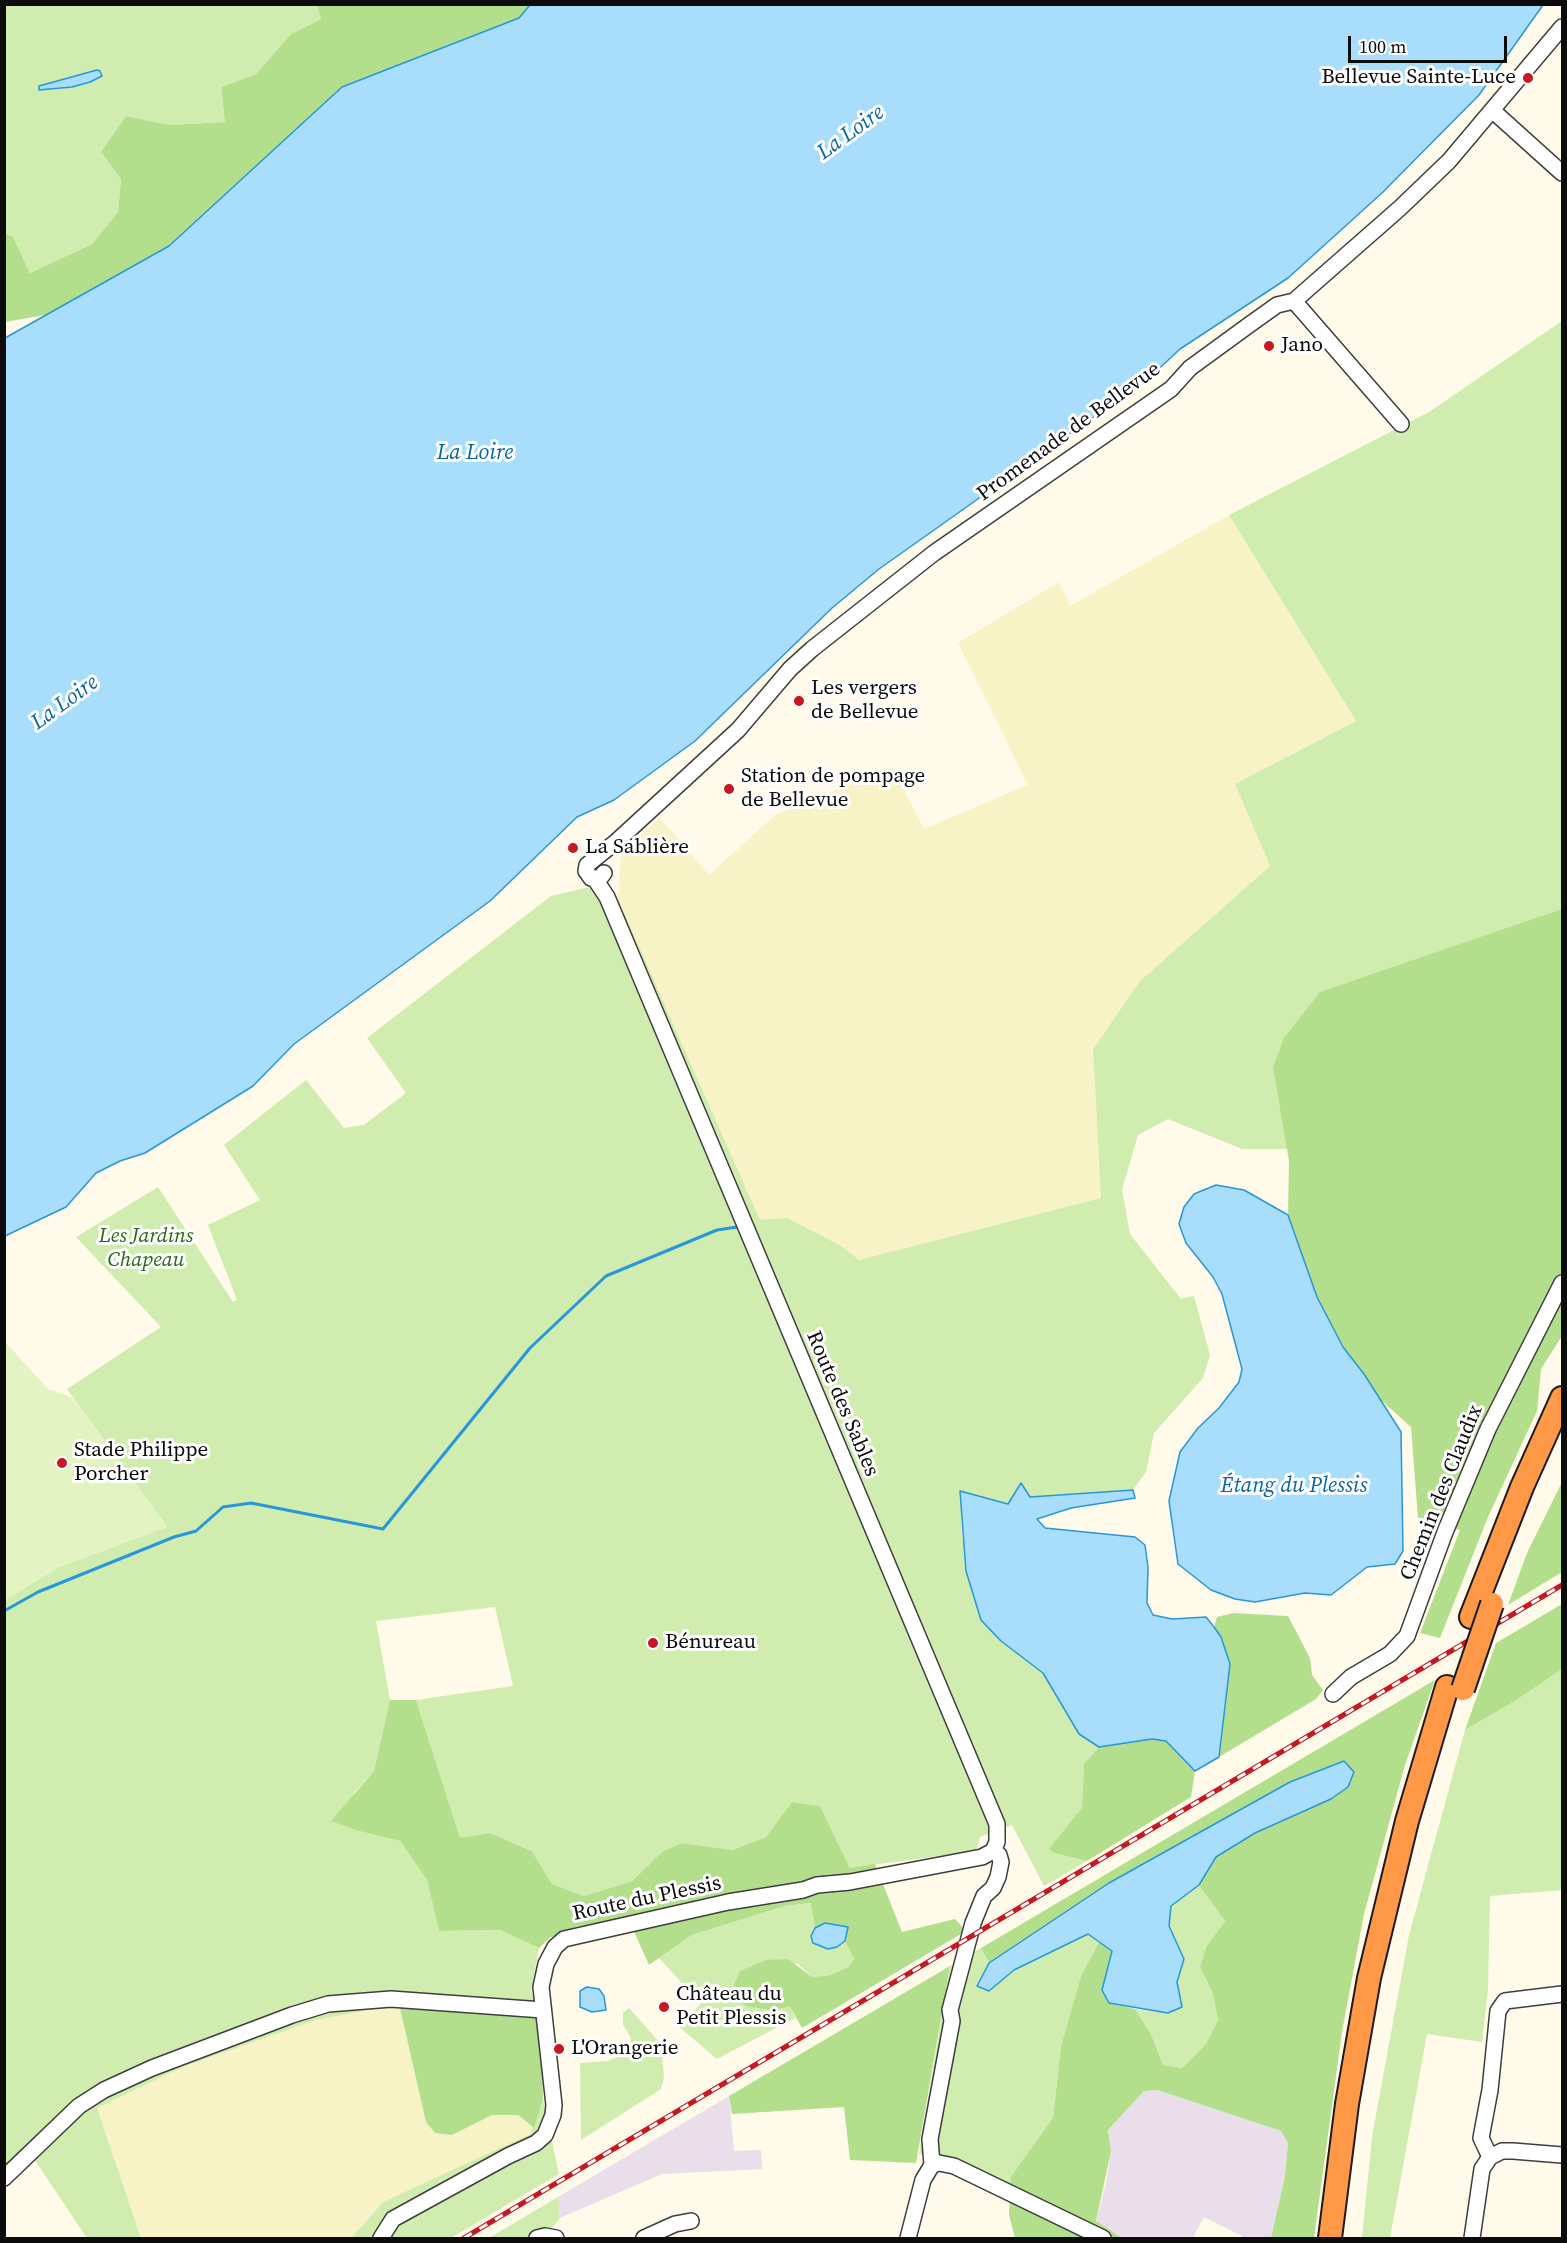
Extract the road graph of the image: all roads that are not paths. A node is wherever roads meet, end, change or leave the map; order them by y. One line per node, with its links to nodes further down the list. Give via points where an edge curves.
1 (1563, 27): 2 (street, Promenade de Bellevue)
2 (1492, 110): 3 (street); 4 (street, Promenade de Bellevue, via 1408,201)
3 (1563, 173)
4 (1294, 301): 5 (street); 6 (street, Promenade de Bellevue, via 1277,305 1190,368 1171,389 934,553 854,614 790,669 738,730 617,841)
5 (1401, 424)
6 (600, 870): 12 (street, Route des Sables, via 607,897 997,1824)
7 (1563, 1283): 11 (street, Chemin des Claudix, via 1484,1439 1407,1636 1390,1654 1351,1677)
8 (1563, 1398): 10 (highway, via 1522,1487 1471,1617)
9 (1563, 1434): 10 (highway, bridge)
10 (1455, 1688): 26 (highway, via 1407,1821 1369,1978 1347,2104); 27 (highway, via 1384,1983 1359,2123)
11 (1333, 1694)
12 (993, 1851): 14 (street, Route du Plessis, via 982,1857 817,1885 577,1934 555,1947 546,1964 541,1987); 17 (street, Route des Sables, via 1001,1862 998,1877 984,1896 973,1923 950,2010 952,2021 930,2139)
13 (1563, 1994): 16 (street, via 1505,2001 1498,2011 1481,2138)
14 (543, 2010): 18 (street, via 391,1999 328,2004 292,2015 104,2090 79,2106); 20 (street, Route du Plessis, via 554,2105 544,2135 536,2143 393,2218)
15 (1563, 2155): 16 (street, via 1502,2151)
16 (1490, 2157): 28 (street, via 1482,2169)
17 (932, 2165): 24 (street, via 923,2180); 25 (street, via 954,2166)
18 (4, 2178)
19 (690, 2222): 23 (street, via 675,2224)
20 (381, 2238)
21 (537, 2238): 22 (street)
22 (556, 2238)
23 (644, 2238)
24 (908, 2238)
25 (1103, 2238)
26 (1330, 2238)
27 (1345, 2238)
28 (1472, 2238)

